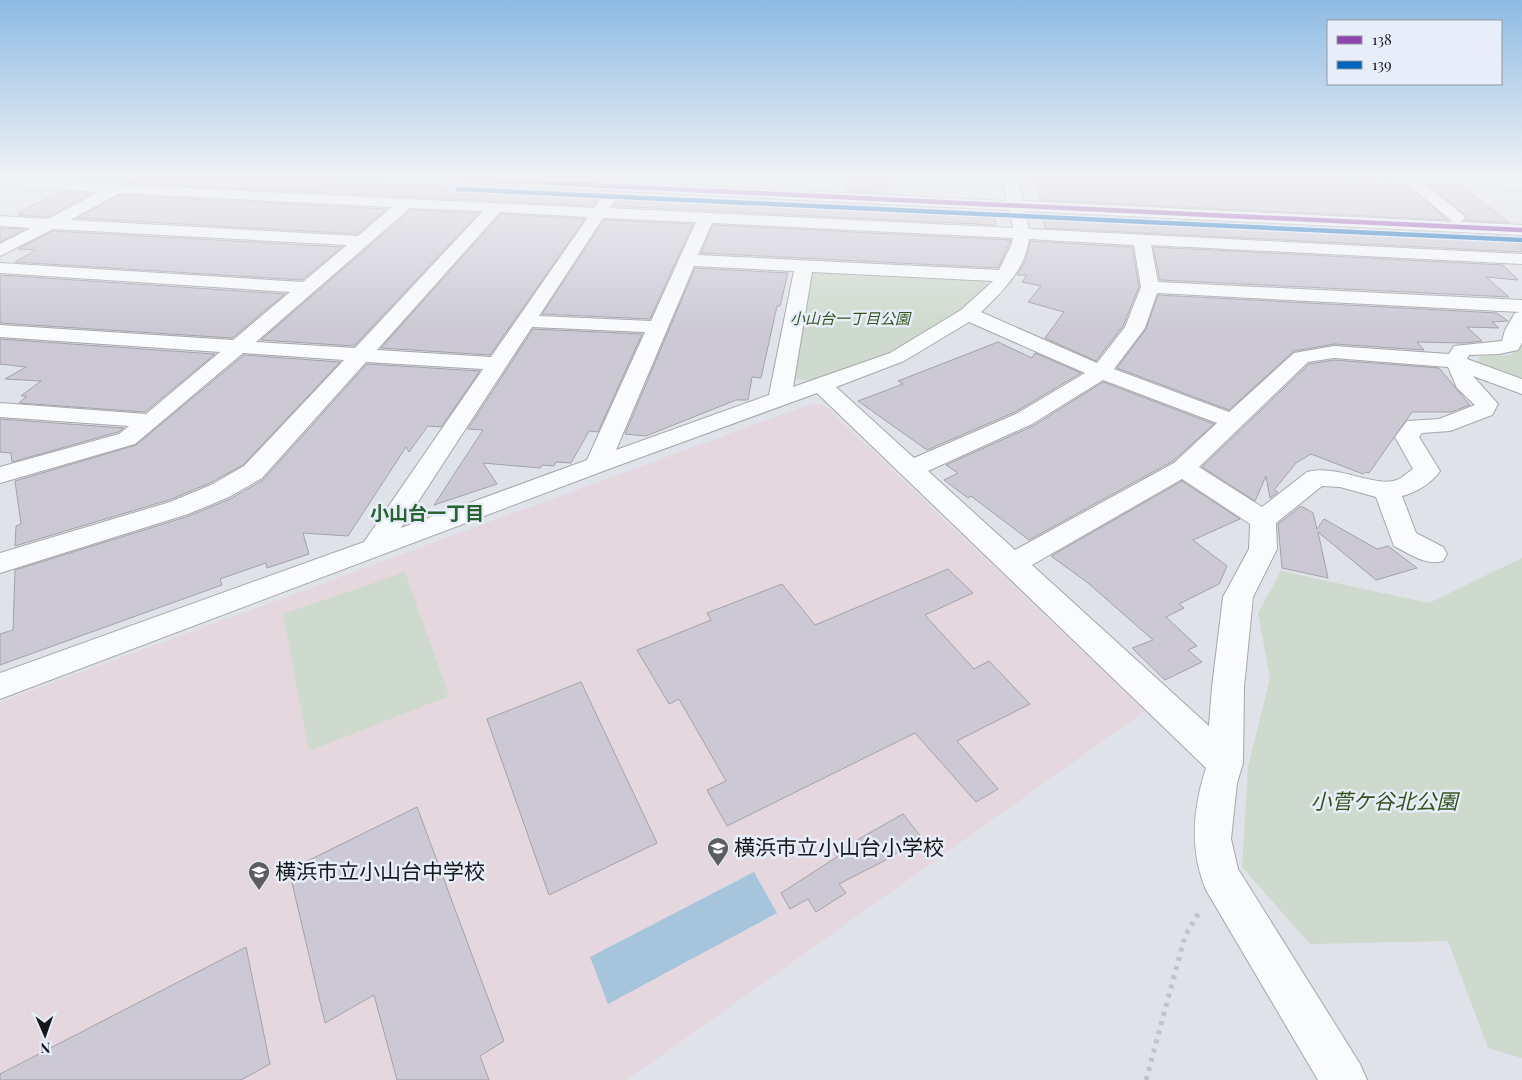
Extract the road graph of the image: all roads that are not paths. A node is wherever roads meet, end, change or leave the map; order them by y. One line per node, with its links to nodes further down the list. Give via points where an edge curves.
1 (40, 229): 16 (street)
2 (149, 229): 14 (street)
3 (375, 229): 14 (street)
4 (475, 229): 31 (street)
5 (587, 229): 27 (street)
6 (701, 229): 18 (street)
7 (946, 229): 12 (street)
8 (1021, 229): 12 (street)
9 (1247, 229): 15 (street)
10 (1509, 229): 11 (street)
11 (1522, 230)
12 (1022, 233): 13 (street); 21 (street, via 1020,246)
13 (1141, 239): 15 (street); 23 (street)
14 (362, 241): 22 (street)
15 (1259, 245): 17 (street)
16 (0, 251)
17 (1522, 259)
18 (689, 260): 19 (street); 28 (street)
19 (804, 267): 21 (street); 37 (street)
20 (0, 268): 22 (street)
21 (1006, 276): 25 (street)
22 (308, 288): 30 (street)
23 (1150, 288): 24 (street); 34 (street, via 1135,328)
24 (1522, 306)
25 (968, 314): 34 (street); 35 (street, via 897,357)
26 (1522, 316): 32 (street, via 1511,346 1496,350 1461,350)
27 (526, 321): 28 (street); 33 (street)
28 (658, 327): 41 (street)
29 (0, 331): 30 (street)
30 (238, 347): 31 (street); 39 (street)
31 (360, 355): 33 (street); 49 (street, via 253,472 220,492 179,508)
32 (1457, 362): 36 (street); 40 (street, via 1334,352 1301,357); 45 (street, via 1465,383 1487,404 1484,410 1442,426 1415,426 1407,437 1428,471 1402,488)
33 (497, 364): 47 (street)
34 (1101, 372): 40 (street); 43 (street, via 1024,419)
35 (822, 386): 37 (street); 43 (street)
36 (1522, 387)
37 (780, 401): 41 (street)
38 (0, 410): 39 (street)
39 (151, 421): 44 (street, via 127,438)
40 (1234, 422): 42 (street)
41 (597, 465): 47 (street)
42 (1184, 468): 46 (street); 50 (street)
43 (911, 469): 50 (street)
44 (0, 474)
45 (1386, 489): 46 (street, via 1341,479 1316,478); 48 (street, via 1404,539)
46 (1263, 520): 52 (street, via 1263,549 1238,597 1228,687)
47 (374, 549): 51 (street)
48 (1433, 554)
49 (0, 563)
50 (1012, 564): 52 (street)
51 (0, 686)
52 (1225, 763): 53 (street, via 1219,783 1212,839 1220,876)
53 (1344, 1080)

